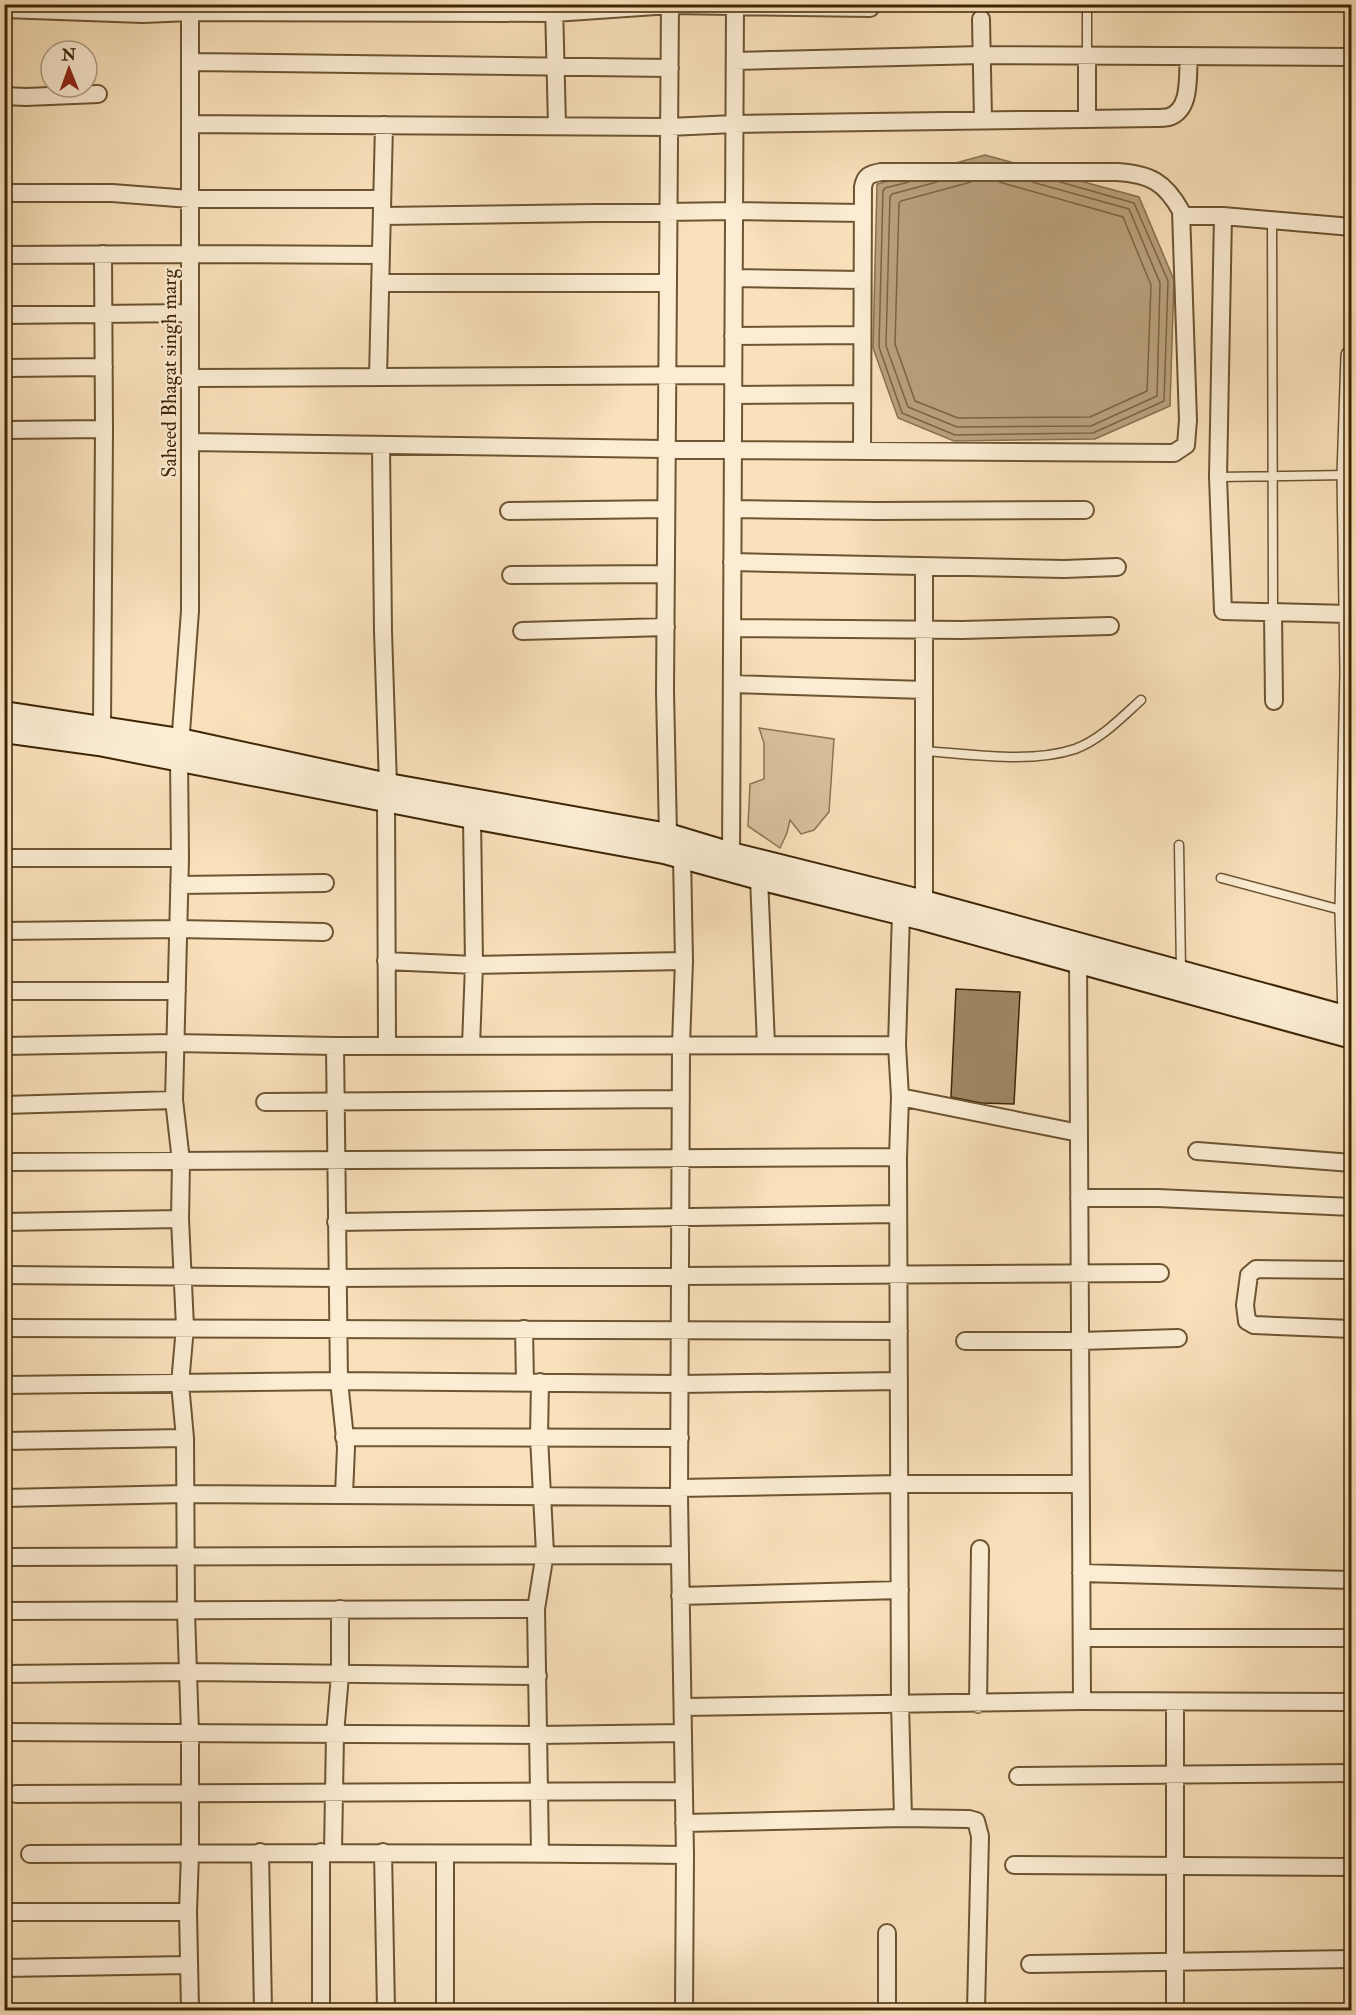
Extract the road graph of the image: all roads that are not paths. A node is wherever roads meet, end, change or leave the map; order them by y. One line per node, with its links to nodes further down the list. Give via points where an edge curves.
1 (1088, 4): 11 (lane)
2 (670, 5): 3 (street); 8 (street); 17 (street)
3 (735, 5): 5 (street); 15 (street)
4 (190, 8): 6 (street, via 142,14); 7 (street); 14 (street, Saheed Bhagat singh marg)
5 (870, 8)
6 (4, 9)
7 (462, 9): 8 (street)
8 (554, 9): 16 (street)
9 (981, 19): 10 (street)
10 (982, 55): 11 (street); 15 (street); 21 (street)
11 (1087, 56): 12 (street); 20 (street)
12 (1189, 56): 13 (street); 20 (street, via 1186,99 1169,117)
13 (1352, 57)
14 (190, 62): 16 (street); 22 (street, Saheed Bhagat singh marg)
15 (735, 62): 23 (street)
16 (555, 67): 17 (street); 25 (street)
17 (669, 68): 26 (street)
18 (4, 96): 19 (street)
19 (39, 96)
20 (1088, 118): 21 (street)
21 (983, 120): 23 (street)
22 (190, 124): 24 (street); 28 (street, Saheed Bhagat singh marg)
23 (734, 124): 26 (street); 31 (street)
24 (384, 125): 25 (street); 29 (street)
25 (557, 126): 26 (street)
26 (669, 127): 30 (street)
27 (4, 194): 28 (street, via 112,193)
28 (190, 199): 29 (street); 38 (street, Saheed Bhagat singh marg)
29 (382, 207): 30 (street); 40 (street)
30 (669, 212): 31 (street); 44 (street)
31 (734, 212): 32 (street); 41 (street)
32 (862, 213): 33 (street, via 864,179 881,172 1117,172 1139,173 1155,180 1172,194); 42 (street)
33 (1182, 216): 34 (street); 65 (street, via 1186,445 1174,453 1156,454)
34 (1223, 216): 35 (street); 68 (street)
35 (1272, 220): 36 (street); 67 (lane)
36 (1352, 227)
37 (102, 254): 38 (street); 39 (street); 46 (street)
38 (190, 254): 40 (street); 45 (street, Saheed Bhagat singh marg)
39 (4, 255)
40 (381, 255): 43 (street)
41 (734, 278): 42 (street); 49 (street)
42 (862, 280): 48 (street)
43 (380, 283): 44 (street); 55 (street)
44 (668, 283): 54 (street)
45 (190, 313): 46 (street); 56 (street, Saheed Bhagat singh marg)
46 (103, 314): 47 (street); 51 (street)
47 (4, 315)
48 (861, 335): 49 (street); 57 (street)
49 (733, 336): 53 (street)
50 (1352, 356): 66 (street)
51 (104, 367): 52 (street); 59 (street)
52 (4, 368)
53 (733, 375): 54 (street); 58 (street)
54 (667, 376): 55 (street); 63 (street)
55 (378, 377): 56 (street)
56 (190, 378): 61 (street, Saheed Bhagat singh marg)
57 (862, 394): 58 (street); 65 (street)
58 (733, 395): 64 (street)
59 (104, 429): 60 (street); 92 (street)
60 (4, 430)
61 (190, 442): 62 (street); 94 (street, Saheed Bhagat singh marg, via 190,611)
62 (381, 445): 63 (street); 96 (street)
63 (667, 449): 64 (street); 69 (street)
64 (733, 450): 65 (street); 70 (street)
65 (862, 451)
66 (1348, 475): 67 (lane); 73 (street)
67 (1273, 476): 68 (lane); 79 (lane)
68 (1218, 477): 79 (street, via 1223,611)
69 (666, 509): 72 (street); 77 (street)
70 (733, 509): 71 (street); 74 (street)
71 (1085, 510)
72 (509, 511)
73 (1350, 552): 80 (street)
74 (732, 562): 75 (street); 83 (street)
75 (924, 566): 76 (street); 84 (street)
76 (1117, 567)
77 (666, 574): 78 (street); 82 (street)
78 (511, 575)
79 (1273, 613): 80 (street); 90 (street)
80 (1349, 614): 86 (street)
81 (1110, 626): 84 (street)
82 (666, 627): 85 (street); 98 (street)
83 (732, 628): 84 (street); 87 (street)
84 (924, 629): 88 (street)
85 (522, 631)
86 (1351, 671): 100 (street)
87 (732, 684): 88 (street); 104 (street)
88 (924, 690): 95 (street)
89 (1141, 700): 95 (lane, via 1104,733 1076,749 1007,757)
90 (1274, 701)
91 (4, 714): 92 (main road)
92 (102, 727): 94 (main road)
93 (4, 731): 94 (main road)
94 (180, 750): 96 (main road); 103 (street, Saheed Bhagat singh marg)
95 (924, 751): 109 (street)
96 (387, 793): 97 (main road); 98 (main road); 116 (street)
97 (472, 817): 101 (main road); 118 (street)
98 (668, 836): 104 (main road)
99 (1179, 845): 119 (lane)
100 (1350, 845): 110 (street)
101 (682, 856): 104 (main road); 117 (street)
102 (4, 858): 103 (street)
103 (180, 858): 108 (street, Saheed Bhagat singh marg)
104 (731, 862): 105 (main road); 109 (main road)
105 (759, 878): 111 (main road); 125 (street)
106 (1221, 878): 110 (lane)
107 (325, 883): 108 (street)
108 (179, 885): 112 (street, Saheed Bhagat singh marg)
109 (924, 902): 115 (main road)
110 (1346, 911): 122 (street)
111 (901, 913): 115 (main road); 126 (street)
112 (177, 929): 113 (street); 114 (street); 121 (street, Saheed Bhagat singh marg)
113 (4, 931)
114 (324, 932)
115 (1078, 952): 119 (main road); 122 (main road); 137 (street)
116 (387, 961): 118 (street); 129 (street)
117 (684, 961): 118 (street); 124 (street)
118 (474, 965): 130 (street)
119 (1181, 972): 122 (main road)
120 (4, 991): 121 (street)
121 (177, 991): 123 (street, Saheed Bhagat singh marg)
122 (1350, 1025)
123 (174, 1043): 127 (street); 128 (street); 133 (street, Saheed Bhagat singh marg)
124 (681, 1045): 125 (street); 130 (street); 132 (street)
125 (766, 1045): 126 (street)
126 (897, 1045): 131 (street)
127 (4, 1046)
128 (335, 1046): 129 (street); 135 (street)
129 (387, 1046): 130 (street)
130 (471, 1046)
131 (900, 1097): 137 (street); 139 (street)
132 (681, 1099): 135 (street); 140 (street)
133 (174, 1100): 136 (street); 142 (street, Saheed Bhagat singh marg)
134 (265, 1102): 135 (street)
135 (336, 1102): 141 (street)
136 (4, 1105)
137 (1079, 1133): 145 (street)
138 (1197, 1151): 144 (street)
139 (898, 1157): 140 (street); 147 (street)
140 (681, 1158): 141 (street); 148 (street)
141 (335, 1160): 142 (street); 151 (street)
142 (181, 1161): 143 (street); 149 (street, Saheed Bhagat singh marg)
143 (4, 1162)
144 (1352, 1162)
145 (1079, 1198): 146 (street); 154 (street)
146 (1352, 1207)
147 (898, 1214): 148 (street); 156 (street)
148 (681, 1217): 151 (street); 158 (street)
149 (180, 1219): 150 (street); 157 (street, Saheed Bhagat singh marg)
150 (4, 1222)
151 (336, 1222): 159 (street)
152 (1352, 1270): 164 (street, via 1256,1269 1249,1275 1245,1305 1247,1321 1254,1325)
153 (1160, 1273): 154 (street)
154 (1080, 1274): 156 (street); 169 (street)
155 (4, 1275): 157 (street)
156 (898, 1275): 158 (street); 166 (street)
157 (184, 1276): 159 (street); 160 (street, Saheed Bhagat singh marg)
158 (681, 1276): 159 (street); 165 (street)
159 (337, 1278): 162 (street)
160 (185, 1327): 161 (street); 162 (street); 173 (street, Saheed Bhagat singh marg)
161 (4, 1328)
162 (337, 1328): 163 (street); 170 (street)
163 (524, 1329): 165 (street); 171 (street)
164 (1352, 1329)
165 (680, 1330): 166 (street); 174 (street)
166 (899, 1331): 172 (street)
167 (1178, 1338): 169 (street)
168 (965, 1341): 169 (street)
169 (1080, 1341): 182 (street)
170 (339, 1381): 171 (street); 173 (street); 176 (street)
171 (532, 1382): 174 (street); 177 (street)
172 (899, 1382): 174 (street); 181 (street)
173 (180, 1384): 175 (street); 178 (street, Saheed Bhagat singh marg)
174 (680, 1384): 179 (street)
175 (4, 1385)
176 (344, 1437): 177 (street); 185 (street)
177 (539, 1437): 179 (street); 186 (street)
178 (185, 1438): 180 (street); 184 (street, Saheed Bhagat singh marg)
179 (680, 1438): 183 (street)
180 (4, 1441)
181 (900, 1484): 182 (street); 183 (street); 195 (street)
182 (1081, 1484): 193 (street)
183 (679, 1492): 186 (street); 190 (street)
184 (185, 1494): 185 (street); 187 (street); 192 (street, Saheed Bhagat singh marg)
185 (344, 1494): 186 (street)
186 (543, 1495): 189 (street)
187 (4, 1498)
188 (981, 1549): 211 (street)
189 (545, 1553): 190 (street); 192 (street); 197 (street)
190 (680, 1554): 196 (street)
191 (4, 1557): 192 (street)
192 (186, 1557): 200 (street, Saheed Bhagat singh marg)
193 (1081, 1573): 194 (street); 201 (street)
194 (1352, 1580)
195 (900, 1590): 196 (street); 210 (street)
196 (680, 1596): 212 (street)
197 (537, 1609): 198 (street); 206 (street)
198 (340, 1610): 200 (street); 205 (street)
199 (4, 1611): 200 (street)
200 (186, 1612): 203 (street, Saheed Bhagat singh marg)
201 (1082, 1638): 202 (street); 207 (street)
202 (1352, 1638)
203 (188, 1672): 204 (street); 205 (street); 214 (street, Saheed Bhagat singh marg)
204 (4, 1674)
205 (340, 1675): 206 (street); 216 (street)
206 (538, 1676): 217 (street)
207 (1082, 1701): 208 (street); 211 (street)
208 (1175, 1702): 209 (street); 219 (street)
209 (1352, 1702)
210 (900, 1704): 211 (street); 212 (street); 226 (street)
211 (978, 1704)
212 (683, 1707): 215 (street)
213 (8, 1732): 214 (street)
214 (190, 1733): 216 (street); 224 (street, Saheed Bhagat singh marg)
215 (683, 1733): 217 (street); 221 (street)
216 (335, 1734): 217 (street); 222 (street)
217 (538, 1735): 223 (street)
218 (1352, 1773): 219 (street)
219 (1175, 1774): 220 (street); 237 (street)
220 (1018, 1776)
221 (683, 1791): 223 (street); 227 (street)
222 (334, 1792): 223 (street); 224 (street); 229 (street)
223 (538, 1792): 232 (street)
224 (190, 1793): 225 (street); 231 (street, Saheed Bhagat singh marg)
225 (16, 1794)
226 (903, 1818): 227 (street); 254 (street, via 976,1821 980,1836)
227 (684, 1824): 235 (street)
228 (260, 1852): 229 (street); 231 (street); 248 (street)
229 (327, 1852): 230 (street); 249 (street)
230 (383, 1852): 234 (street); 250 (street)
231 (190, 1853): 233 (street); 240 (street, Saheed Bhagat singh marg)
232 (540, 1853): 234 (street); 235 (street)
233 (30, 1854)
234 (445, 1854): 251 (street)
235 (685, 1855): 252 (street)
236 (1014, 1865): 237 (street)
237 (1175, 1866): 238 (street); 243 (street)
238 (1352, 1867)
239 (4, 1912): 240 (street)
240 (188, 1912): 245 (street, Saheed Bhagat singh marg)
241 (887, 1933): 253 (street)
242 (1352, 1959): 243 (street)
243 (1175, 1962): 244 (street); 255 (street)
244 (1030, 1964)
245 (189, 1965): 246 (street); 247 (street, Saheed Bhagat singh marg)
246 (4, 1968)
247 (190, 2010)
248 (263, 2010)
249 (321, 2010)
250 (386, 2010)
251 (445, 2010)
252 (684, 2010)
253 (887, 2010)
254 (976, 2010)
255 (1175, 2010)

